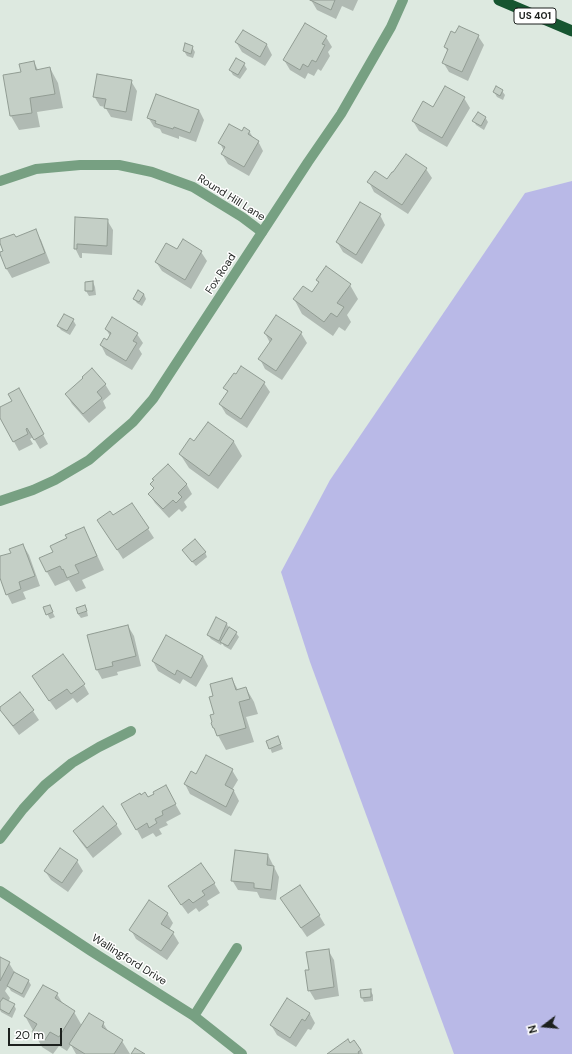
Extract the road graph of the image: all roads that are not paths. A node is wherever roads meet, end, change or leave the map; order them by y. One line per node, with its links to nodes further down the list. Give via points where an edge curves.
1 (403, 0): 5 (street, Fox Road, via 391,27 341,114)
2 (499, 0): 3 (highway, US 401)
3 (572, 31)
4 (0, 181): 5 (street, Round Hill Lane, via 36,169 119,165 152,172 192,187)
5 (262, 232): 6 (street, Fox Road, via 153,399 133,422 89,460 55,480)
6 (0, 501)
7 (131, 731): 8 (street, via 72,762 45,785)
8 (0, 839)
9 (0, 891): 11 (street, Wallingford Drive)
10 (237, 948): 11 (street)
11 (194, 1016): 12 (street, Wallingford Drive)
12 (242, 1054)

